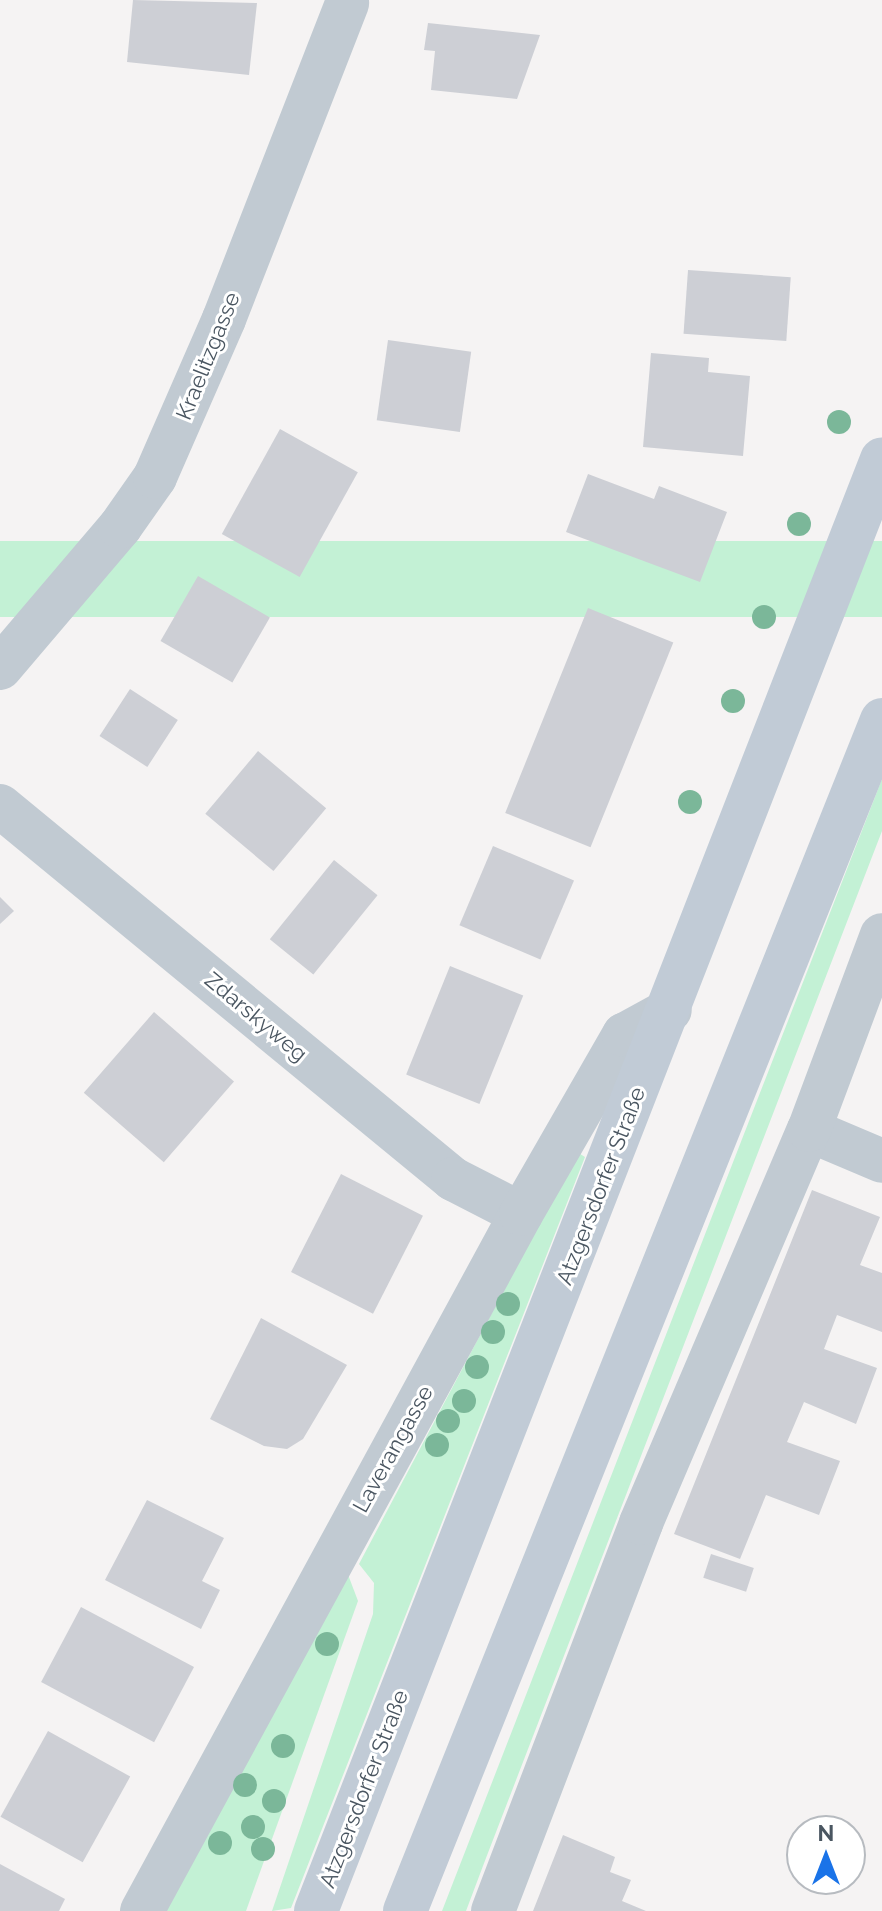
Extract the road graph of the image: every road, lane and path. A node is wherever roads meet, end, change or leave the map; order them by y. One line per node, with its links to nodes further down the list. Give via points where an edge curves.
1 (347, 3): 3 (street, Kraelitzgasse, via 224,319 155,477 120,527)
2 (882, 459): 7 (main road, Atzgersdorfer Straße)
3 (0, 668)
4 (882, 720): 13 (main road)
5 (0, 806): 10 (street, Zdarskyweg, via 453,1179)
6 (882, 935): 8 (street)
7 (670, 1010): 10 (street, Laverangasse, via 624,1035); 12 (main road, Atzgersdorfer Straße)
8 (809, 1130): 9 (street); 14 (street, via 641,1523)
9 (882, 1161)
10 (521, 1214): 11 (street, Laverangasse)
11 (142, 1911)
12 (316, 1911)
13 (405, 1911)
14 (493, 1911)

